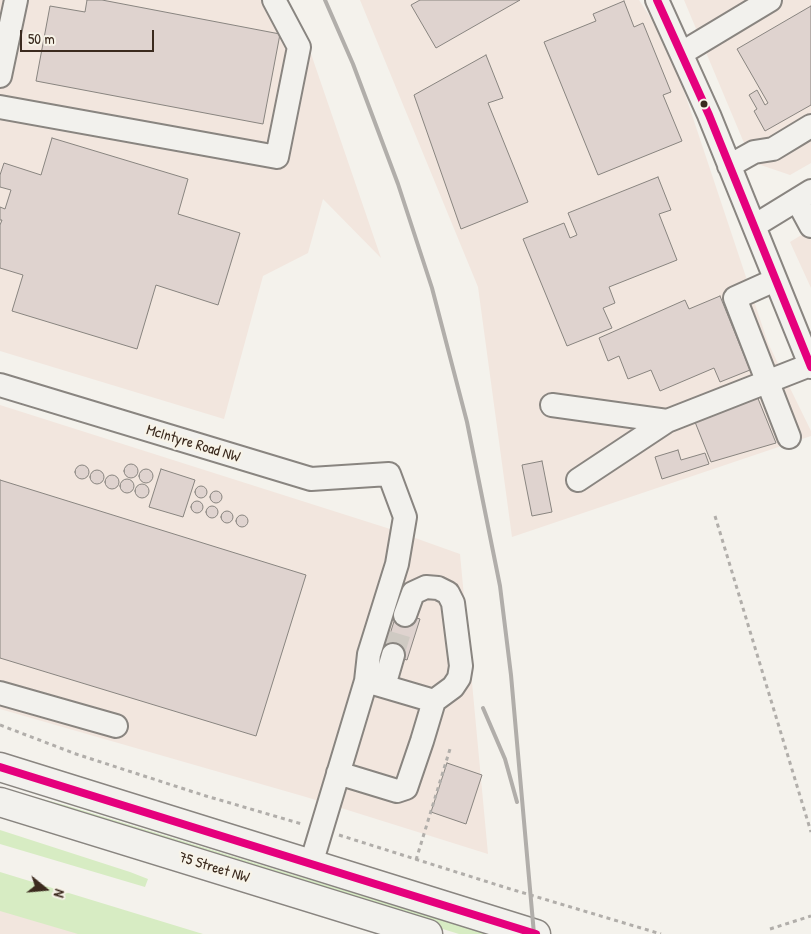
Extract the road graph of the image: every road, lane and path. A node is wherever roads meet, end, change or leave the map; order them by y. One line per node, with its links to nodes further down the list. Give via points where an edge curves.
1 (16, 0): 6 (street)
2 (274, 0): 7 (street, via 300,47 277,157)
3 (770, 0): 5 (street)
4 (666, 3): 5 (street)
5 (682, 53): 9 (street)
6 (0, 76)
7 (0, 107)
8 (811, 126): 9 (street, via 773,149 754,152)
9 (730, 166): 11 (street)
10 (804, 196): 11 (street); 12 (street)
11 (754, 226): 13 (street)
12 (811, 226)
13 (775, 280): 14 (street); 15 (street, via 734,298)
14 (810, 366): 15 (street)
15 (767, 382): 18 (street); 19 (street)
16 (0, 385): 22 (street, McIntyre Road NW, via 311,479 389,474 405,518)
17 (552, 405): 18 (street)
18 (667, 421): 20 (street)
19 (788, 437)
20 (578, 480)
21 (714, 516): 32 (path)
22 (387, 598): 24 (street, via 369,654); 26 (street, via 407,609 413,593 426,587 448,593 453,603 461,666 459,678 453,687)
23 (393, 655): 24 (street)
24 (375, 683): 26 (street); 30 (street)
25 (0, 693): 27 (street)
26 (434, 701): 30 (street, via 406,788 397,791)
27 (116, 726)
28 (450, 750): 33 (path)
29 (0, 767): 34 (main road)
30 (338, 773): 34 (street)
31 (0, 802): 37 (main road, 75 Street NW)
32 (811, 832)
33 (416, 860)
34 (311, 864): 38 (main road)
35 (811, 916): 36 (path)
36 (770, 929)
37 (428, 934)
38 (536, 934)

